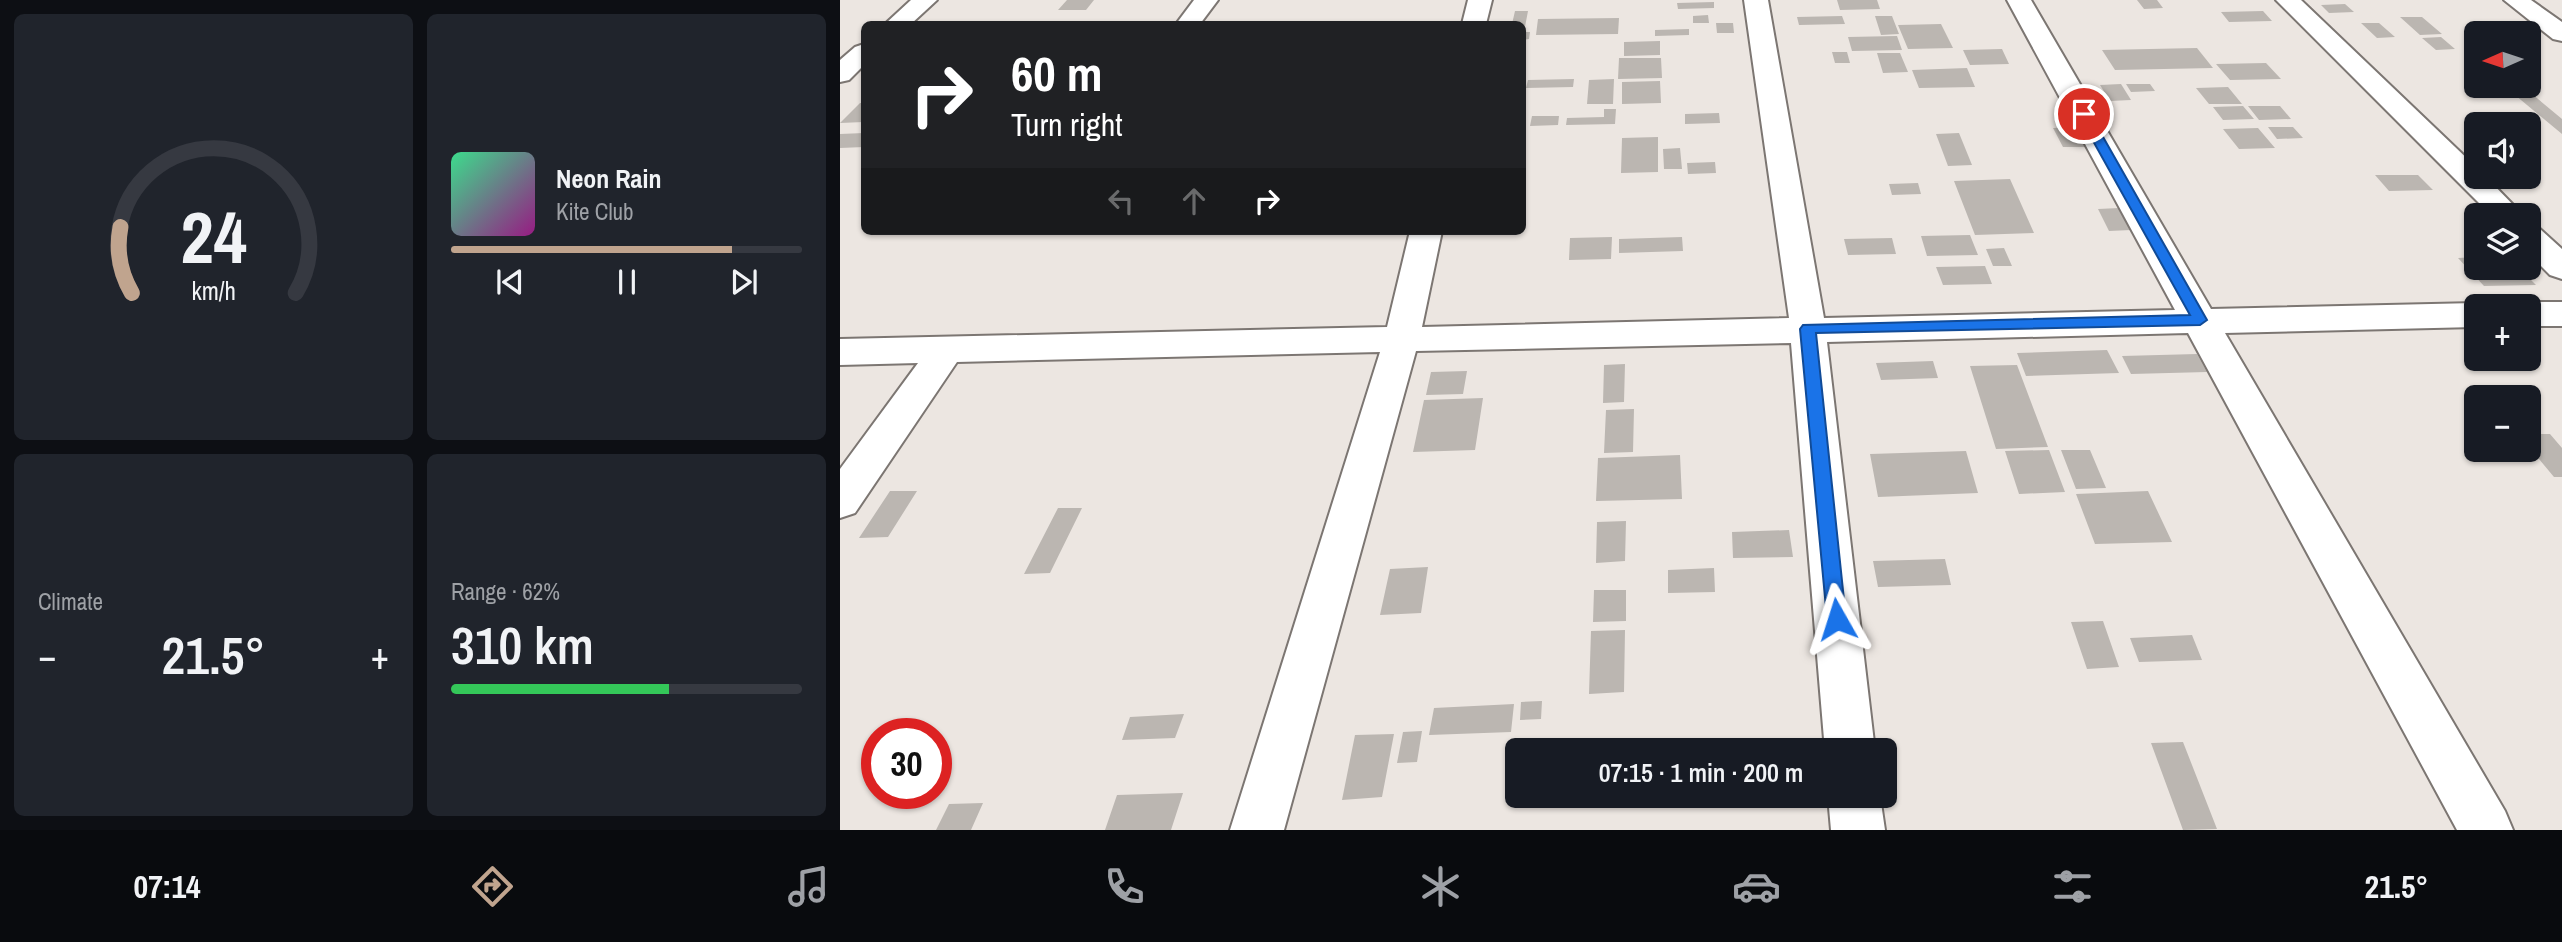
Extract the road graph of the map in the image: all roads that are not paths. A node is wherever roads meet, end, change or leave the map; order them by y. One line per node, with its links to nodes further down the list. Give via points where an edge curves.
1 (925, 0): 8 (street)
2 (1206, 0): 9 (street)
3 (1480, 0): 10 (street)
4 (1756, 0): 22 (street)
5 (2019, 0): 21 (street)
6 (2288, 0): 14 (street)
7 (2516, 0): 11 (street)
8 (900, 21)
9 (1190, 21)
10 (1475, 21)
11 (2562, 34)
12 (861, 55): 13 (street)
13 (840, 74)
14 (2496, 203)
15 (1425, 235): 23 (street)
16 (2541, 248): 17 (street)
17 (2562, 268)
18 (2541, 314): 19 (street)
19 (2562, 314)
20 (2464, 315): 21 (street)
21 (2200, 320): 22 (street); 31 (street)
22 (1808, 329): 23 (street); 27 (street)
23 (1402, 338): 24 (street); 29 (street)
24 (947, 349): 25 (street); 26 (street)
25 (840, 352)
26 (840, 501)
27 (1849, 738)
28 (1855, 808): 30 (street)
29 (1257, 830)
30 (1858, 830)
31 (2486, 830)

